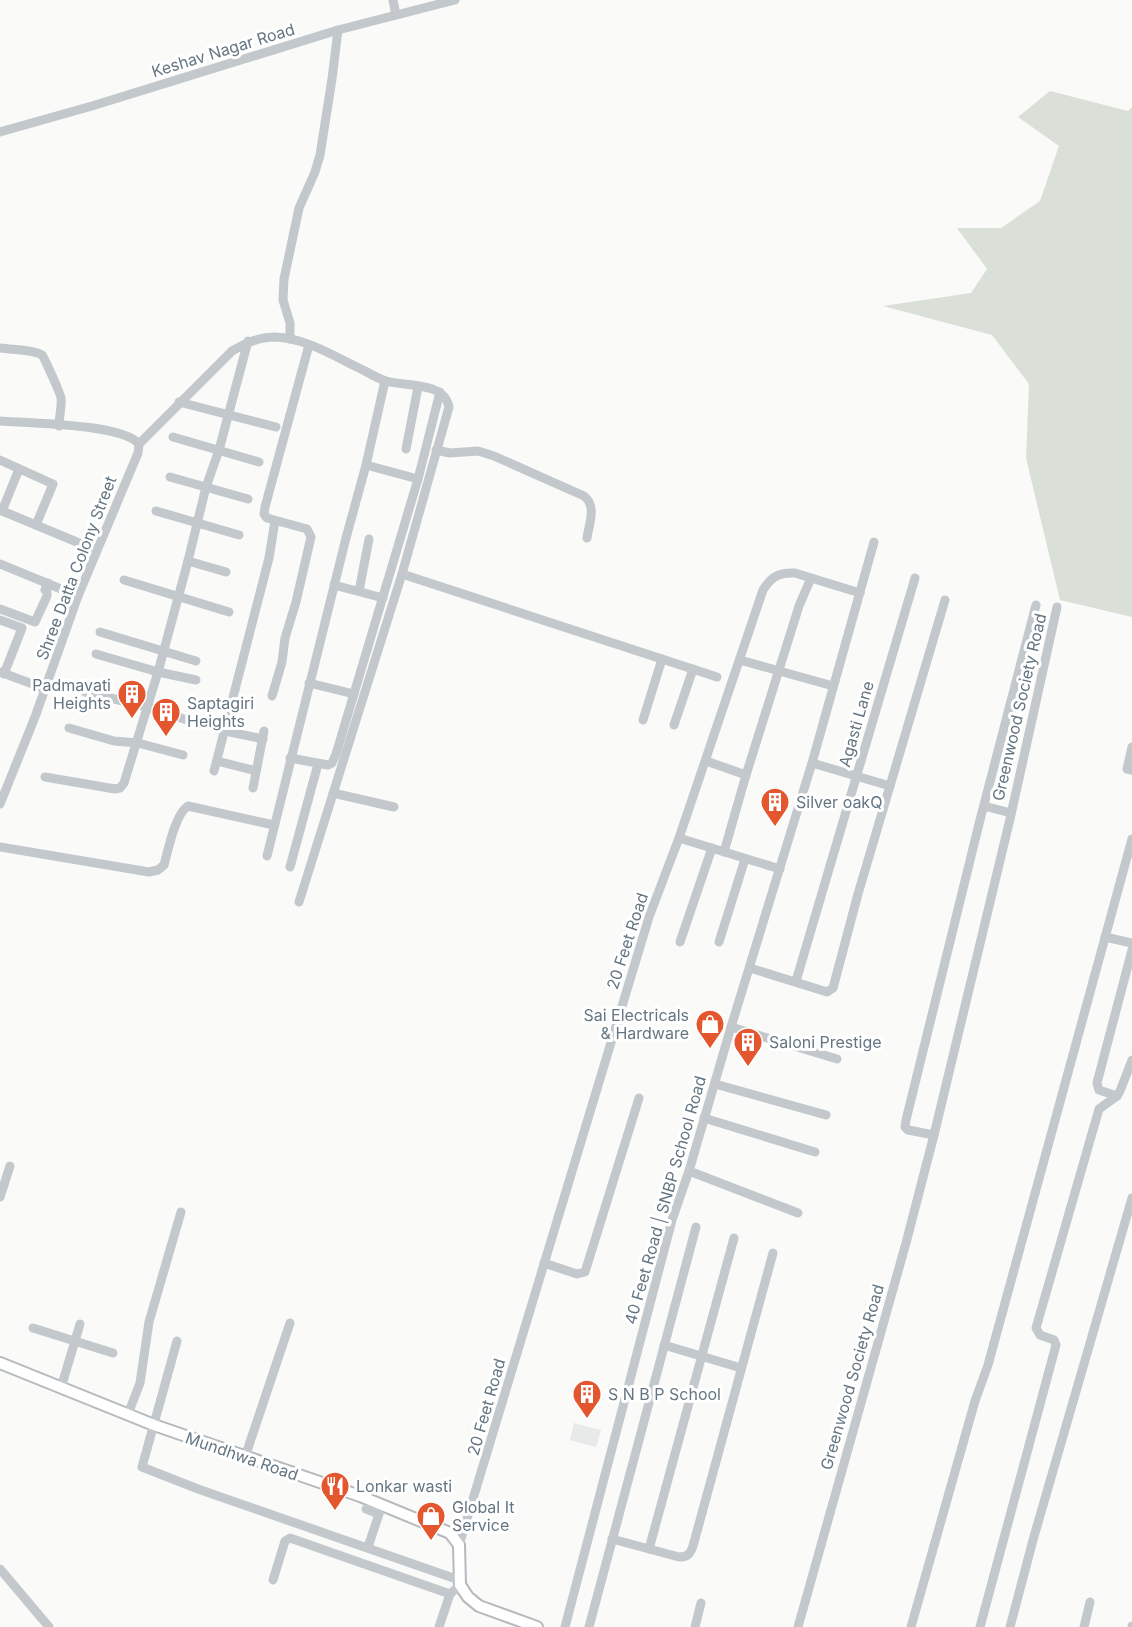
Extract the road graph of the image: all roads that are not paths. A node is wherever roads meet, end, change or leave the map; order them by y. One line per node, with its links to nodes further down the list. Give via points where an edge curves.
1 (393, 0): 3 (street)
2 (455, 0): 3 (street, Keshav Nagar Road)
3 (396, 15): 4 (street, Keshav Nagar Road)
4 (338, 30): 5 (street, Keshav Nagar Road); 6 (street, via 320,155 296,216 284,279 283,300)
5 (0, 132)
6 (290, 339): 7 (street); 8 (street)
7 (248, 341): 13 (street, via 232,351); 14 (street)
8 (309, 345): 10 (street); 33 (street, via 265,507 264,514)
9 (0, 348): 16 (street, via 36,353 47,361 62,396)
10 (385, 381): 11 (street); 25 (street)
11 (418, 387): 12 (street); 20 (street)
12 (440, 392): 22 (street, via 449,407); 28 (street)
13 (179, 402): 14 (street); 19 (street)
14 (228, 415): 17 (street); 21 (street)
15 (0, 421): 16 (street)
16 (58, 426): 19 (street, via 110,431)
17 (276, 427)
18 (173, 437): 21 (street)
19 (139, 444): 40 (street, Shree Datta Colony Street)
20 (406, 449)
21 (219, 450): 24 (street); 29 (street)
22 (436, 450): 37 (street, via 478,451 584,496 592,508); 44 (street)
23 (0, 460): 26 (street)
24 (259, 462)
25 (366, 465): 28 (street); 49 (street)
26 (19, 469): 31 (street); 35 (street, via 53,484)
27 (170, 477): 29 (street)
28 (418, 479): 54 (street)
29 (206, 487): 30 (street); 34 (street)
30 (248, 499)
31 (1, 511): 35 (street)
32 (156, 511): 34 (street)
33 (275, 521): 78 (street, via 307,529 311,537); 84 (street)
34 (198, 524): 36 (street); 41 (street)
35 (36, 525): 40 (street)
36 (239, 535)
37 (587, 538)
38 (369, 539): 50 (street)
39 (874, 542): 51 (street, 40 Feet Road | SNBP School Road)
40 (96, 550): 52 (street, Shree Datta Colony Street)
41 (188, 561): 43 (street); 53 (street)
42 (0, 564): 48 (street)
43 (226, 572)
44 (402, 574): 64 (street); 101 (street)
45 (811, 578): 51 (street, 20 Feet Road); 65 (street, 20 Feet Road, via 787,573 769,581); 68 (street)
46 (915, 578): 98 (street, Agasti Lane)
47 (124, 580): 53 (street)
48 (48, 583): 52 (street); 58 (street, via 47,596 35,622)
49 (334, 585): 50 (street); 73 (street)
50 (359, 591): 54 (street)
51 (860, 593): 74 (street, 40 Feet Road | SNBP School Road)
52 (78, 596): 75 (street, Shree Datta Colony Street)
53 (178, 596): 59 (street); 62 (street)
54 (383, 598): 77 (street)
55 (945, 600): 99 (street)
56 (1036, 605): 103 (street, Greenwood Society Road)
57 (1057, 607): 105 (street, Greenwood Society Road)
58 (0, 609)
59 (229, 612)
60 (0, 620): 70 (street, via 22,628)
61 (100, 632): 62 (street)
62 (162, 652): 66 (street); 69 (street)
63 (96, 654): 69 (street)
64 (662, 659): 67 (street); 80 (street)
65 (740, 660): 68 (street); 90 (street, 20 Feet Road)
66 (196, 661)
67 (693, 669): 71 (street); 82 (street)
68 (779, 671): 74 (street); 96 (street)
69 (158, 672): 72 (street); 79 (street)
70 (2, 673): 75 (street)
71 (717, 677)
72 (196, 680)
73 (309, 683): 77 (street); 88 (street)
74 (833, 686): 91 (street, 40 Feet Road | SNBP School Road)
75 (46, 689): 102 (street, Shree Datta Colony Street)
76 (85, 692): 79 (street)
77 (354, 694): 92 (street, via 334,760 328,765)
78 (272, 696)
79 (148, 708): 81 (street); 85 (street)
80 (643, 720)
81 (196, 723)
82 (674, 725)
83 (69, 728): 85 (street, via 114,741)
84 (225, 731): 89 (street); 95 (street, via 263,735)
85 (138, 743): 87 (street); 97 (street, via 120,788)
86 (1132, 747): 93 (street, via 1127,769)
87 (183, 755)
88 (290, 758): 92 (street); 106 (street)
89 (217, 761): 94 (street); 95 (street)
90 (706, 761): 96 (street); 107 (street, 20 Feet Road)
91 (812, 763): 98 (street); 115 (street, 40 Feet Road | SNBP School Road)
92 (318, 764): 114 (street)
93 (1132, 770)
94 (214, 771)
95 (256, 771): 100 (street)
96 (746, 775): 111 (street)
97 (45, 777)
98 (856, 777): 99 (street); 123 (street, Agasti Lane)
99 (890, 786): 123 (street, via 834,988 827,992)
100 (253, 788)
101 (333, 793): 104 (street); 116 (street)
102 (0, 804)
103 (984, 806): 105 (street, Greenwood Society Road); 132 (street, Greenwood Society Road, via 905,1126)
104 (394, 807)
105 (1011, 813): 132 (street, Greenwood Society Road)
106 (274, 825): 109 (street, via 188,806 179,818 164,865 149,872); 112 (street)
107 (679, 838): 110 (street); 143 (street, 20 Feet Road, via 649,917)
108 (1132, 839): 117 (street)
109 (0, 847)
110 (712, 848): 111 (street); 118 (street)
111 (724, 852): 113 (street)
112 (267, 856)
113 (745, 859): 115 (street); 119 (street)
114 (290, 867)
115 (780, 869): 122 (street, 40 Feet Road | SNBP School Road)
116 (299, 902)
117 (1105, 937): 120 (street); 176 (street, via 988,1365)
118 (680, 942)
119 (719, 942)
120 (1132, 943)
121 (1132, 950): 128 (street, via 1097,1083 1099,1090)
122 (750, 968): 123 (street); 124 (street, 40 Feet Road | SNBP School Road)
123 (796, 981)
124 (730, 1027): 125 (street); 127 (street, 40 Feet Road | SNBP School Road)
125 (837, 1059)
126 (1132, 1060): 128 (street)
127 (715, 1084): 130 (street); 131 (street, 40 Feet Road | SNBP School Road)
128 (1117, 1096): 177 (street, via 1099,1109 1036,1328 1056,1345)
129 (639, 1098): 143 (street, via 585,1272 577,1274)
130 (826, 1115)
131 (704, 1118): 133 (street); 135 (street, 40 Feet Road | SNBP School Road)
132 (934, 1135): 175 (street, Greenwood Society Road)
133 (814, 1152)
134 (10, 1166): 136 (street)
135 (689, 1171): 139 (street); 172 (street, 40 Feet Road | SNBP School Road, via 672,1220)
136 (0, 1197)
137 (1132, 1198): 178 (street)
138 (181, 1212): 155 (street, via 148,1322 140,1383)
139 (798, 1213)
140 (696, 1227): 149 (street)
141 (734, 1238): 151 (street)
142 (773, 1253): 153 (street)
143 (544, 1263): 160 (street, 20 Feet Road)
144 (290, 1323): 157 (street)
145 (80, 1324): 148 (street)
146 (33, 1328): 148 (street)
147 (177, 1341): 156 (street)
148 (75, 1342): 150 (street); 154 (street)
149 (664, 1345): 151 (street); 159 (street)
150 (113, 1353)
151 (702, 1357): 153 (street); 162 (street)
152 (0, 1363): 154 (main road, Mundhwa Road)
153 (741, 1368): 162 (street, via 689,1555 679,1557)
154 (61, 1388): 155 (main road, Mundhwa Road)
155 (128, 1414): 156 (main road, Mundhwa Road)
156 (154, 1425): 157 (main road, Mundhwa Road); 161 (street, via 142,1467)
157 (245, 1457): 160 (main road, Mundhwa Road, via 360,1496 450,1533)
158 (366, 1509): 161 (street, via 379,1514)
159 (612, 1539): 162 (street); 173 (street)
160 (459, 1545): 165 (main road)
161 (368, 1547): 165 (street)
162 (650, 1549)
163 (0, 1569): 170 (street)
164 (273, 1580): 166 (street, via 285,1541 290,1538)
165 (459, 1583): 166 (street); 169 (main road, via 479,1606)
166 (450, 1594): 171 (street)
167 (1090, 1602): 179 (street)
168 (701, 1603): 174 (street)
169 (533, 1626)
170 (49, 1627)
171 (439, 1627)
172 (565, 1627)
173 (589, 1627)
174 (695, 1627)
175 (798, 1627)
176 (910, 1627)
177 (980, 1627)
178 (1010, 1627)
179 (1084, 1627)

